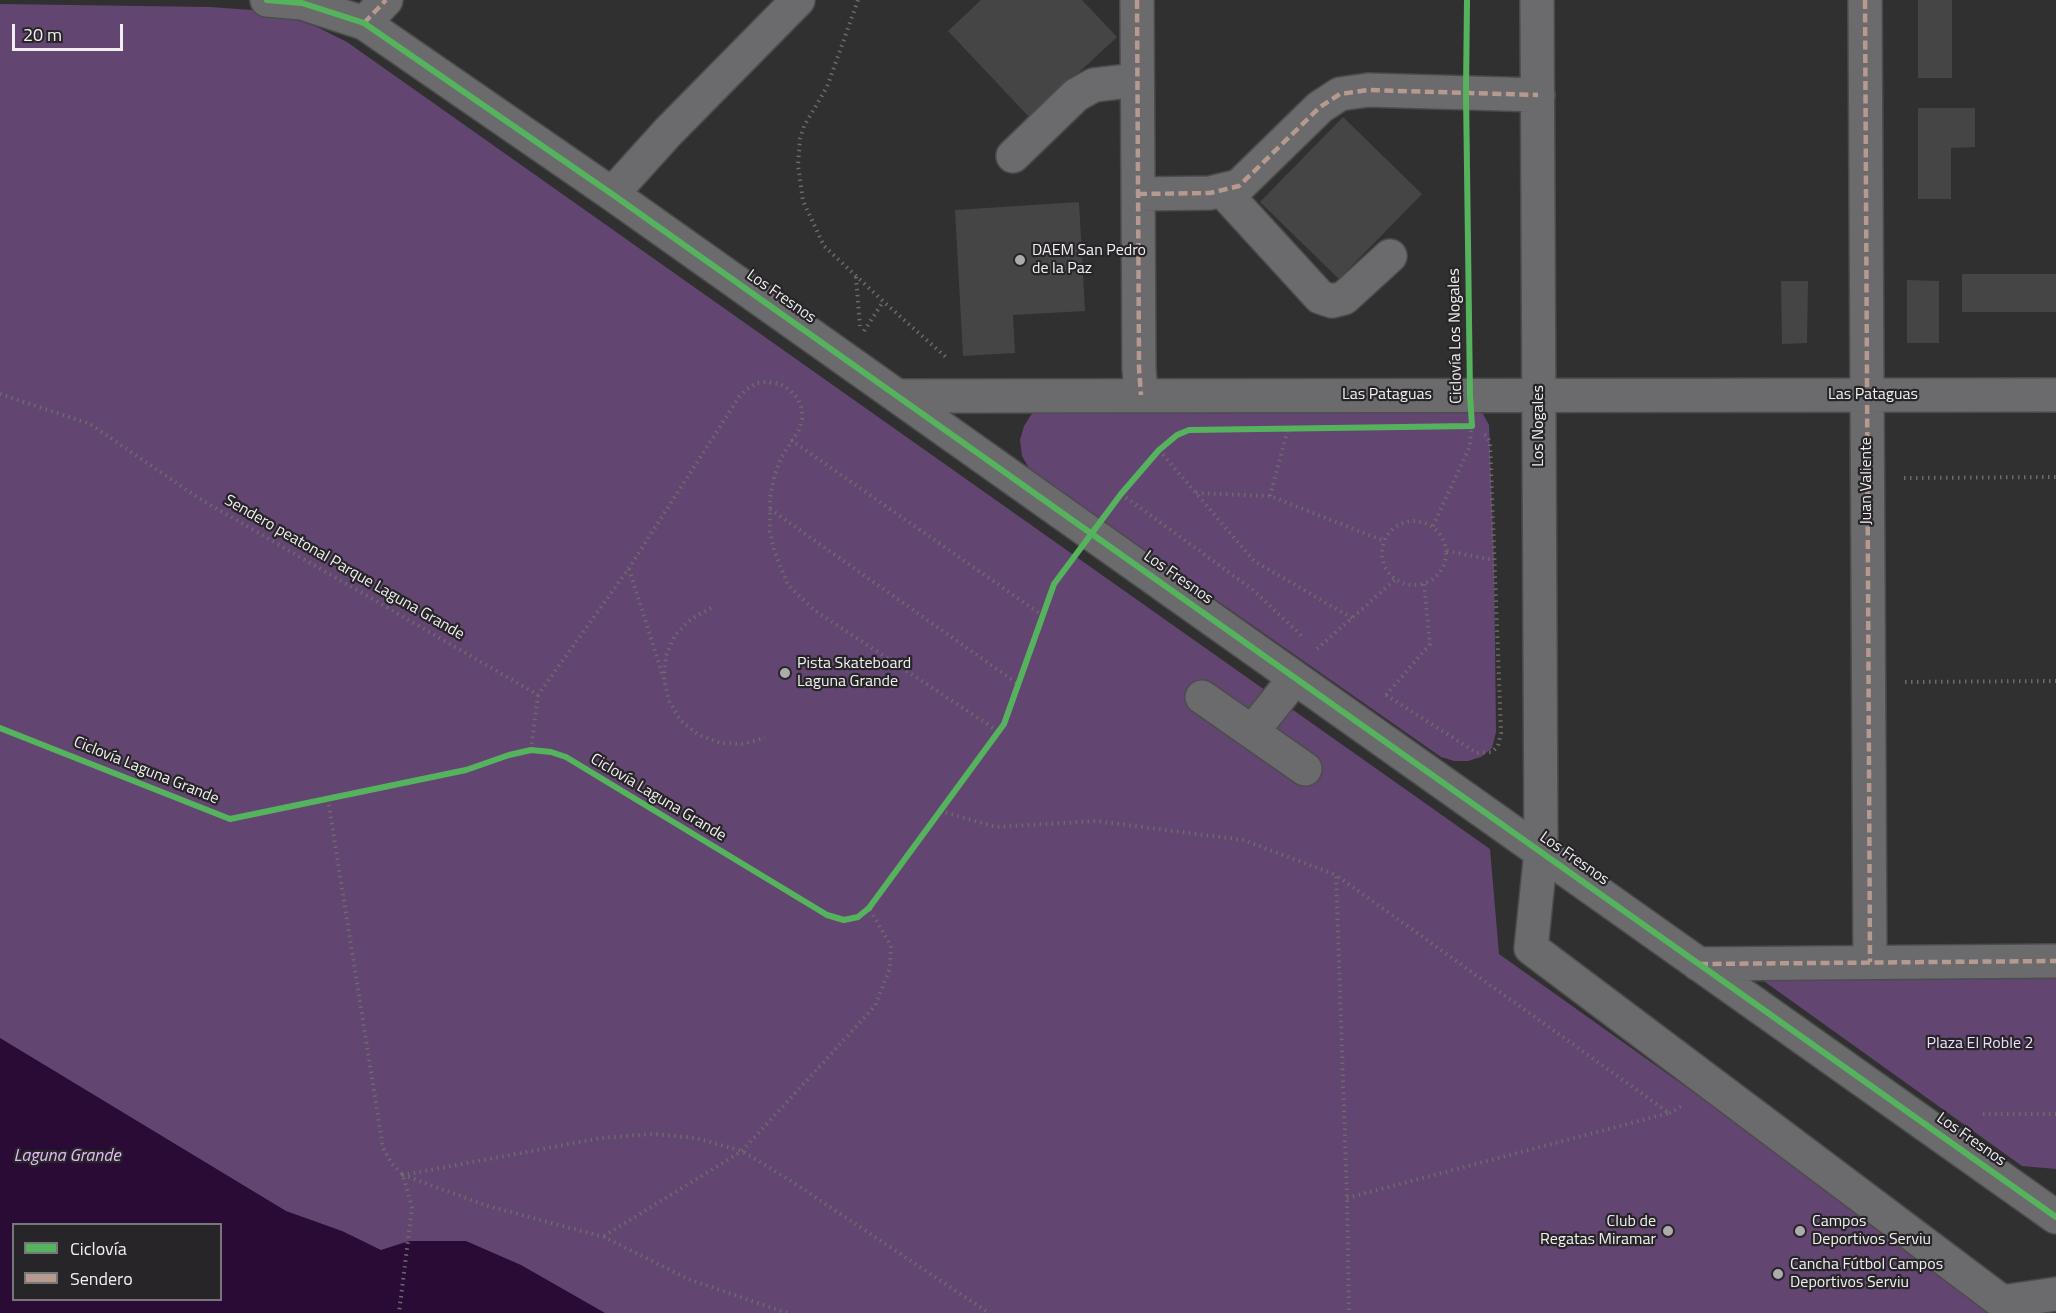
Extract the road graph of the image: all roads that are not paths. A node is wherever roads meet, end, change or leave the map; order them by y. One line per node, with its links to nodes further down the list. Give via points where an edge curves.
1 (267, 0): 6 (street, Los Fresnos)
2 (798, 0): 11 (street)
3 (1137, 0): 7 (street)
4 (1538, 0): 8 (street, Los Nogales)
5 (1865, 0): 14 (street, Juan Valiente)
6 (375, 11): 11 (street, Los Fresnos)
7 (1137, 80): 9 (street, via 1094,85 1076,95); 12 (street)
8 (1538, 95): 10 (street, via 1368,90 1340,94 1320,107 1239,186); 17 (street, Los Nogales)
9 (1013, 156)
10 (1223, 190): 12 (street); 13 (street, via 1320,297 1332,302 1344,298)
11 (612, 194): 18 (street, Los Fresnos)
12 (1138, 194): 16 (street)
13 (1390, 256)
14 (1867, 394): 15 (street, Las Pataguas); 17 (street, Las Pataguas); 25 (street, Juan Valiente)
15 (2056, 394)
16 (1141, 395): 17 (street, Las Pataguas); 18 (street, Las Pataguas)
17 (1539, 395): 23 (street, Los Nogales)
18 (897, 396): 19 (street, Los Fresnos)
19 (1295, 678): 21 (street); 23 (street, Los Fresnos)
20 (1202, 697): 21 (street)
21 (1252, 732): 22 (street)
22 (1305, 769)
23 (1541, 852): 26 (street, Los Fresnos); 28 (street, Los Nogales, via 1531,948 2002,1302)
24 (2056, 961): 25 (street)
25 (1870, 962): 26 (street)
26 (1698, 964): 27 (street, Los Fresnos)
27 (2056, 1217)
28 (2056, 1294)

